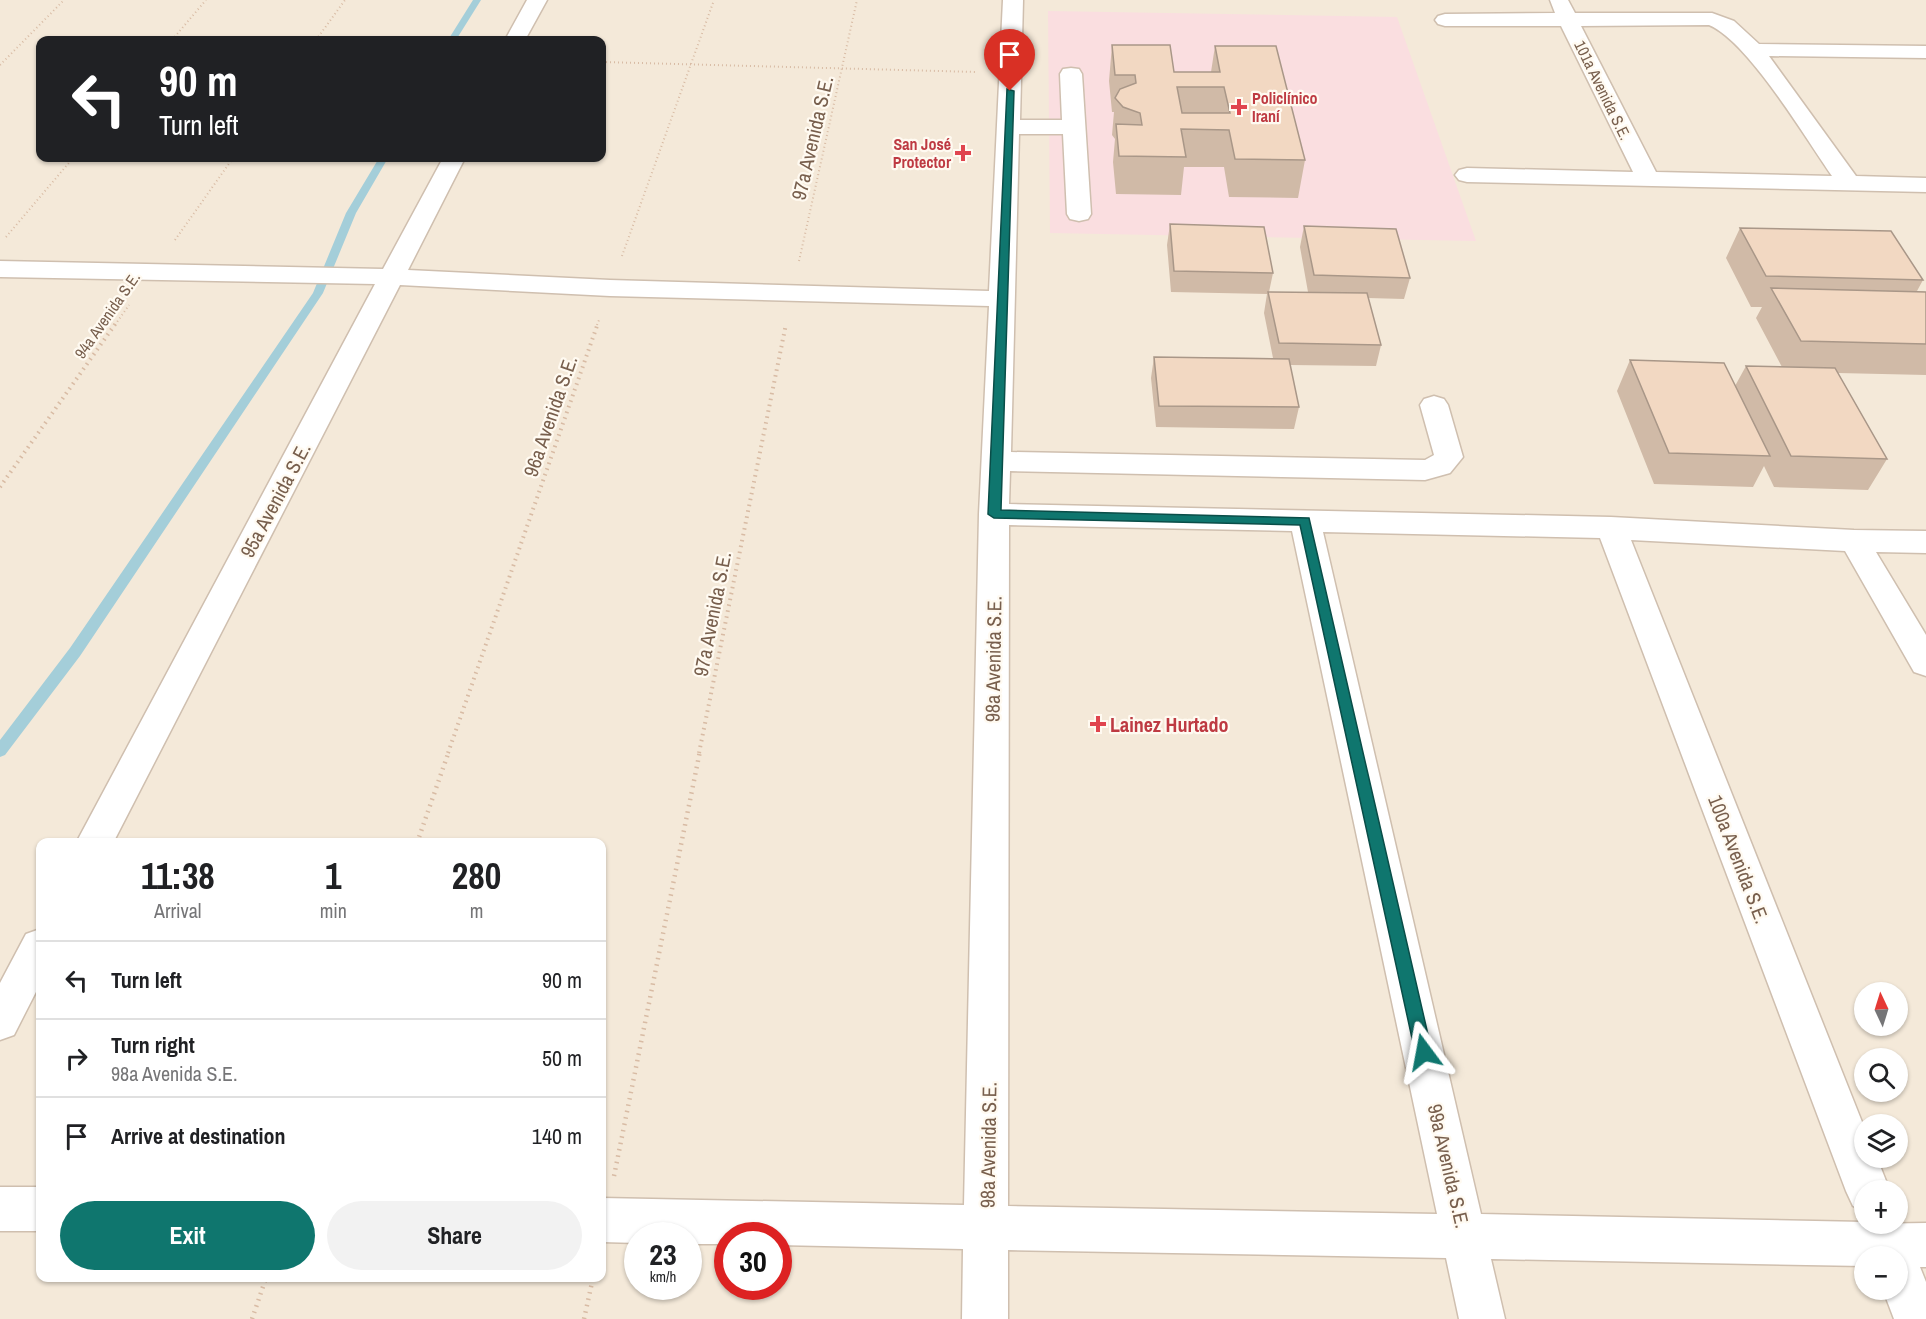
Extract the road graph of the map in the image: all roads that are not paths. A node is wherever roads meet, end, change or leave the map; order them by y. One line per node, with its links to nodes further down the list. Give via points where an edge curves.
1 (537, 0): 5 (street)
2 (1013, 0): 9 (street, 98a Avenida S.E.)
3 (1563, 9): 4 (street); 6 (street, via 1712,19 1727,25); 13 (street, 101a Avenida S.E.)
4 (1445, 20)
5 (517, 36)
6 (1754, 50): 7 (street); 14 (street)
7 (1926, 52)
8 (1071, 74): 10 (street)
9 (1009, 127): 10 (street); 19 (street, 98a Avenida S.E.)
10 (1074, 127): 16 (street)
11 (452, 162): 18 (street, 95a Avenida S.E.)
12 (1467, 175): 13 (street)
13 (1648, 179): 14 (street)
14 (1849, 183): 15 (street)
15 (1926, 185)
16 (1079, 214)
17 (0, 269): 18 (street)
18 (392, 277): 19 (street, via 610,288); 28 (street, 95a Avenida S.E.)
19 (1002, 299): 21 (street, 98a Avenida S.E.)
20 (1434, 405): 21 (street, via 1449,457 1440,466 1425,470)
21 (996, 460): 22 (street, 98a Avenida S.E.)
22 (994, 514): 23 (street); 35 (street, 98a Avenida S.E.)
23 (1305, 521): 24 (street); 36 (street, 99a Avenida S.E.)
24 (1611, 528): 25 (street); 31 (street, 100a Avenida S.E.)
25 (1854, 541): 26 (street); 27 (street)
26 (1926, 542)
27 (1926, 663)
28 (97, 838)
29 (36, 954): 30 (street)
30 (0, 1023)
31 (1864, 1180)
32 (0, 1209): 33 (street)
33 (36, 1209)
34 (606, 1220): 35 (street)
35 (987, 1227): 36 (street); 39 (street, 98a Avenida S.E.)
36 (1465, 1237): 37 (street); 40 (street, 99a Avenida S.E.)
37 (1854, 1247)
38 (1908, 1287): 41 (street)
39 (985, 1319)
40 (1482, 1319)
41 (1917, 1319)

